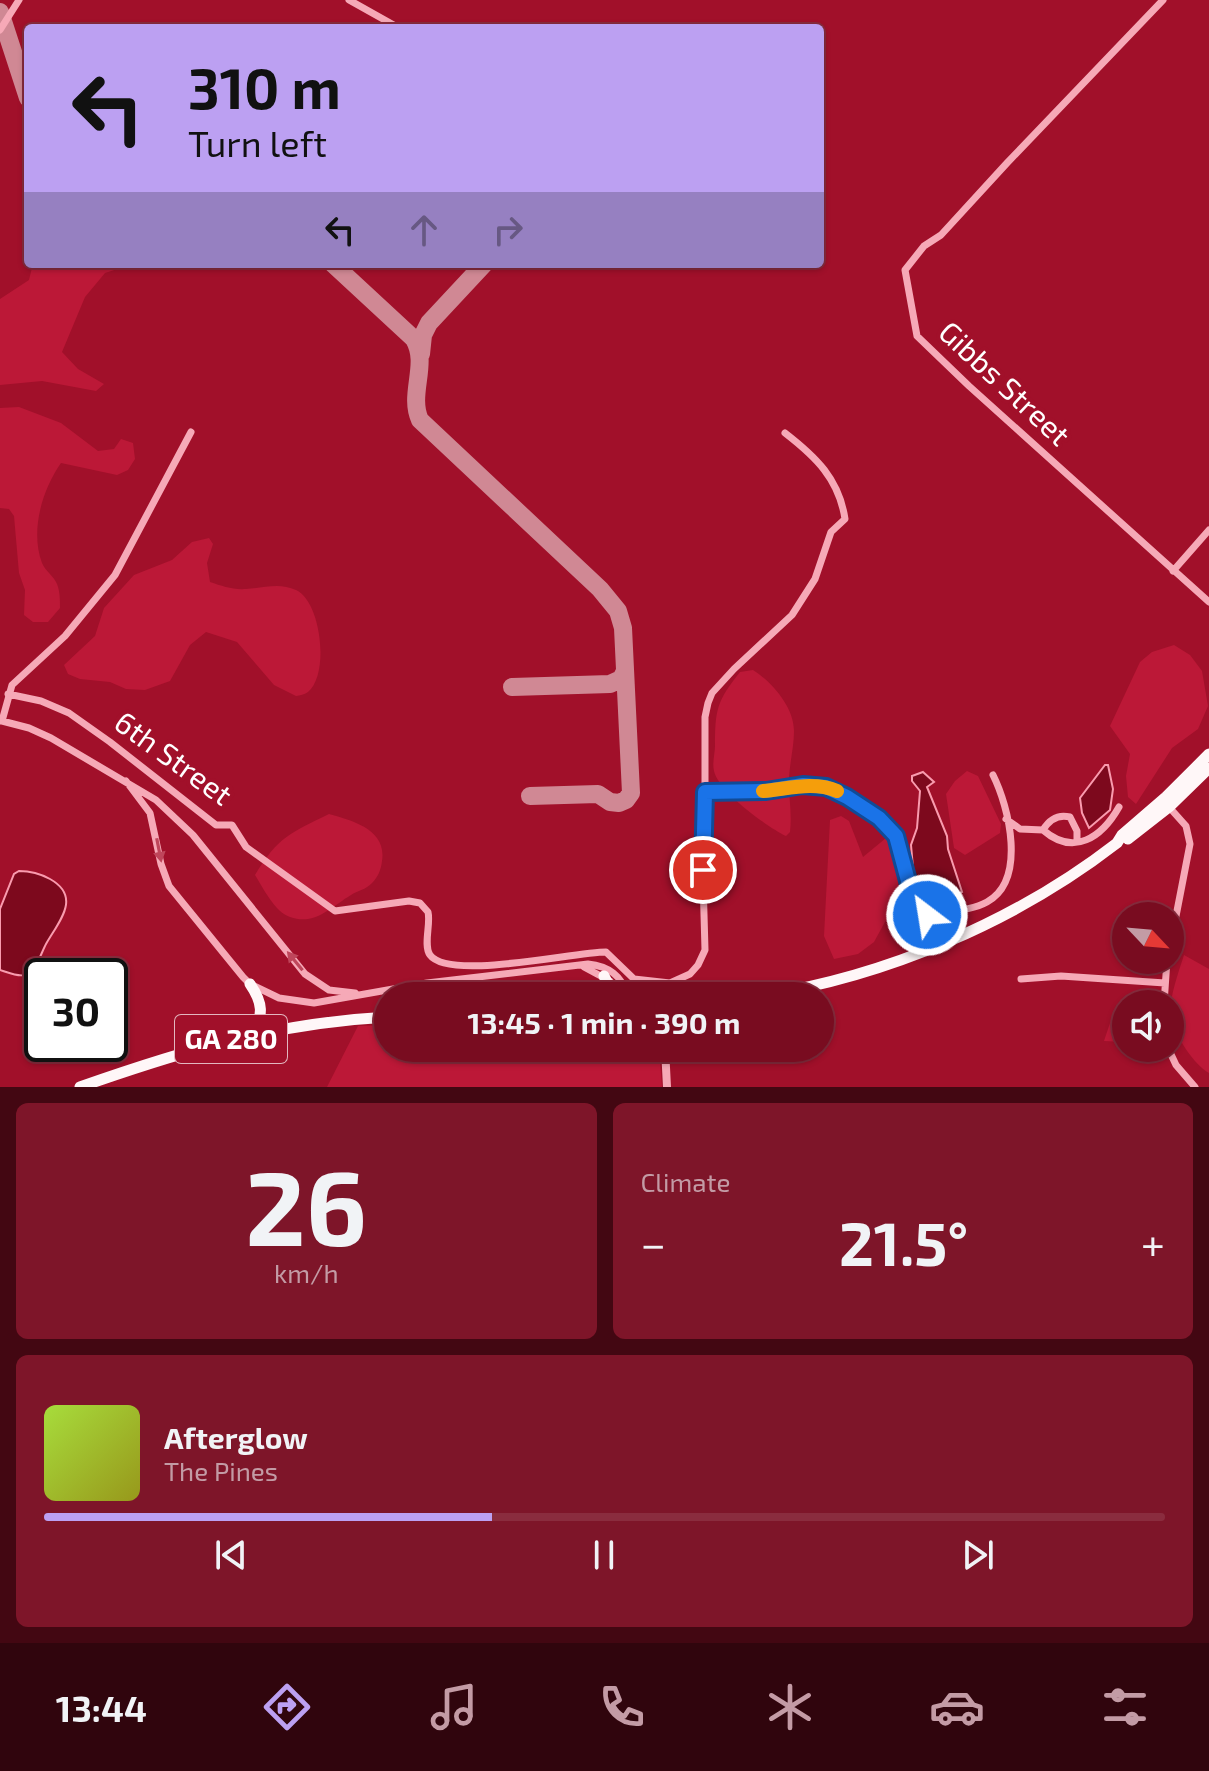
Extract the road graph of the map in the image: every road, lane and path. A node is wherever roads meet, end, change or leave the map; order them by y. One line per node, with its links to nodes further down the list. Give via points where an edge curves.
1 (19, 0): 5 (street)
2 (349, 0): 4 (street)
3 (1163, 0): 9 (street, Gibbs Street, via 905,270 917,336)
4 (392, 24)
5 (0, 30)
6 (191, 432): 11 (street, via 115,575 73,628 18,678)
7 (785, 433): 17 (street, via 822,464 836,486 845,519 831,532 815,579 792,615 712,693 705,717)
8 (1209, 530): 9 (street)
9 (1173, 571): 10 (street, Gibbs Street)
10 (1209, 602)
11 (8, 694): 12 (street); 17 (street, 6th Street, via 69,713 216,825 232,825 246,847 335,911 420,903 430,921 429,953 454,965 497,966 606,952 634,979 679,981 698,965 705,950)
12 (1, 721): 16 (street, via 43,734)
13 (1209, 754): 19 (main road)
14 (1209, 768): 18 (main road)
15 (993, 775): 21 (street, via 1003,794)
16 (126, 781): 35 (street, one-way to 35, via 150,813 169,886); 37 (street, one-way to 16, via 329,990 305,974 193,835 156,800)
17 (705, 792): 21 (street, via 803,785 826,787 847,797 896,836 912,909 918,915 978,905 998,892 1012,862)
18 (1181, 795): 19 (main road); 22 (street)
19 (1167, 802): 22 (street); 33 (main road, via 1117,843 1030,899 938,944)
20 (1119, 807): 24 (street, via 1094,838)
21 (1006, 819): 23 (street, via 1020,829)
22 (1181, 819): 25 (street, via 1190,849)
23 (1043, 830): 24 (street, via 1062,841); 24 (street, via 1053,819 1070,817)
24 (1077, 842)
25 (1179, 902)
26 (582, 966): 28 (street); 32 (street, via 607,970); 37 (street)
27 (1166, 974): 34 (street)
28 (604, 976): 30 (main road); 31 (street)
29 (1021, 979): 34 (street, via 1061,976)
30 (607, 982)
31 (611, 982)
32 (619, 982)
33 (827, 982)
34 (1165, 983): 36 (street)
35 (250, 984): 37 (street, via 306,1003); 39 (main road, via 262,1011)
36 (1165, 990)
37 (362, 993)
38 (374, 1018): 39 (main road, GA 280)
39 (252, 1034): 42 (main road, GA 280)
40 (666, 1062): 43 (street)
41 (1175, 1062): 44 (street)
42 (80, 1087)
43 (667, 1087)
44 (1195, 1087)

